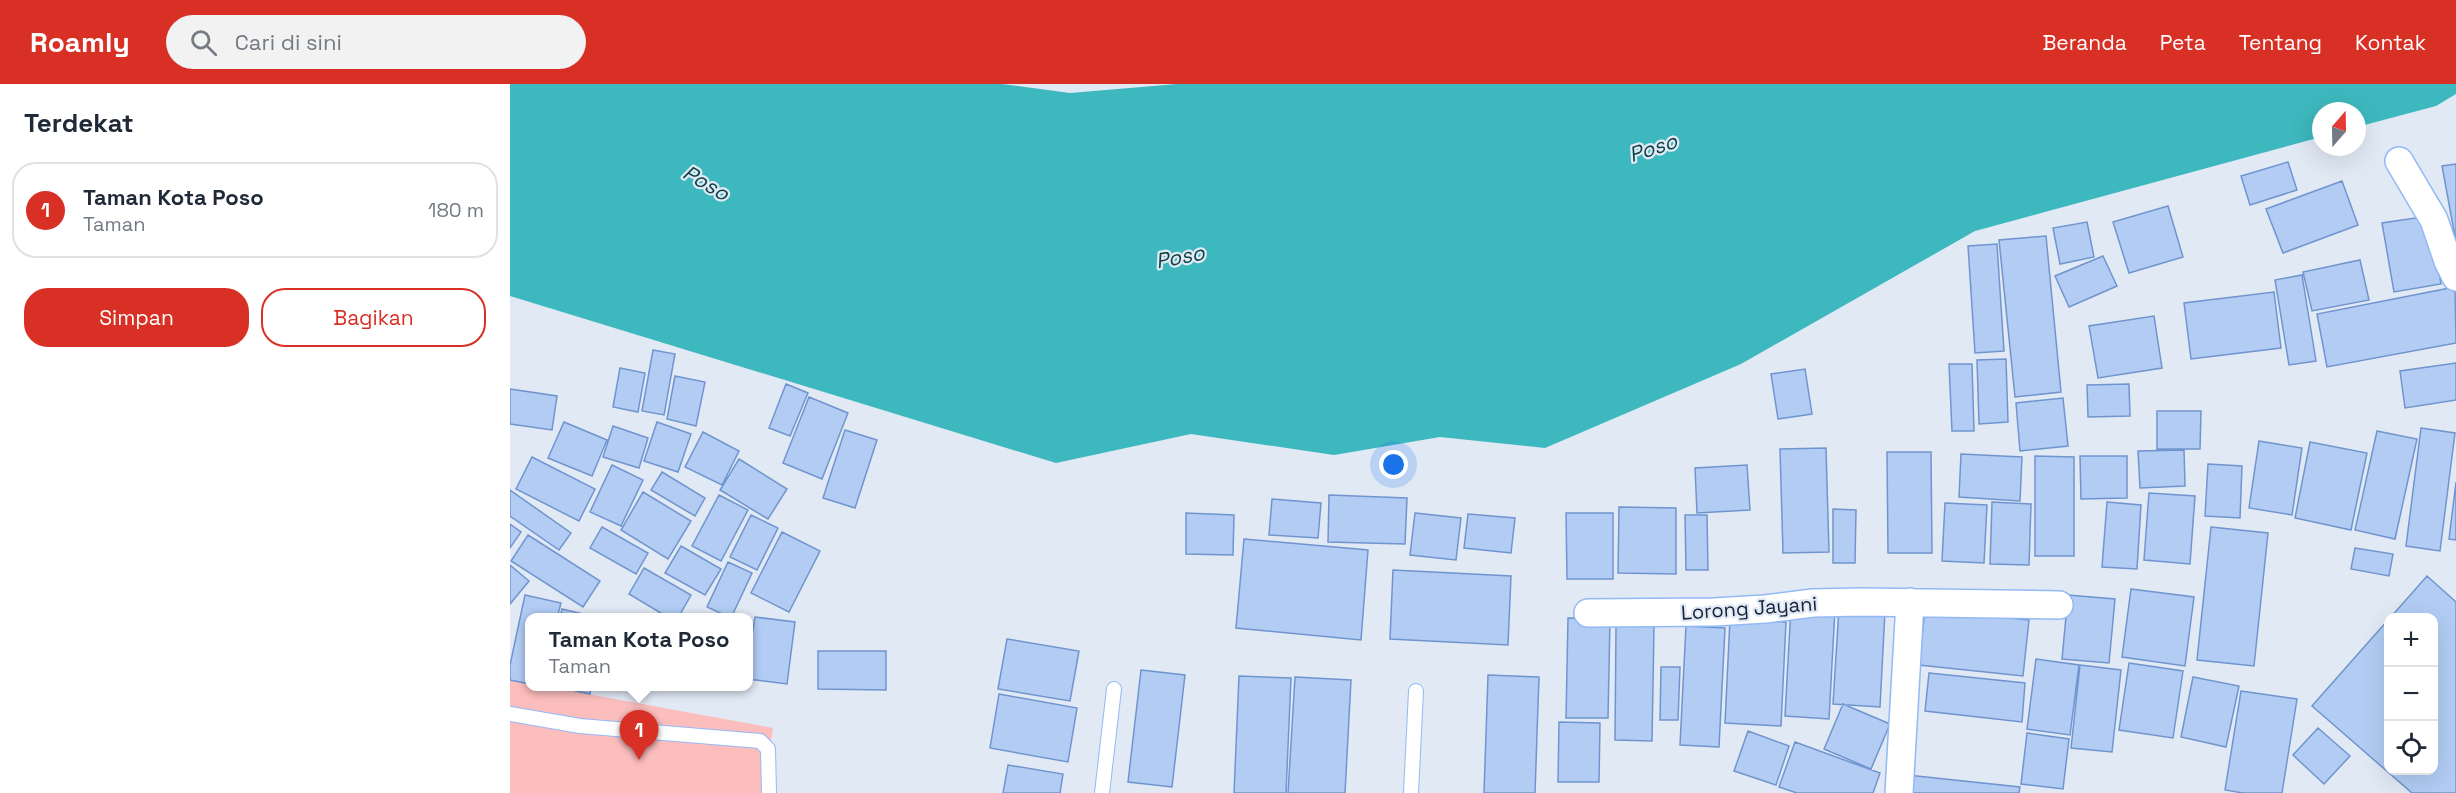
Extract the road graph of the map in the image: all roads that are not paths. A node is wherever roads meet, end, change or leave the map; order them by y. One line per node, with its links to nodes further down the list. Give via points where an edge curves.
1 (2399, 161): 2 (street, via 2434,220)
2 (2456, 277)
3 (1910, 602): 4 (street, Lorong Jayani); 5 (street, Lorong Jayani, via 1813,603 1704,613); 12 (street)
4 (2059, 605)
5 (1588, 613)
6 (1114, 689): 10 (lane)
7 (1416, 691): 11 (lane)
8 (510, 714): 9 (lane, via 580,726 760,741 768,749)
9 (769, 793)
10 (1102, 793)
11 (1411, 793)
12 (1899, 793)

